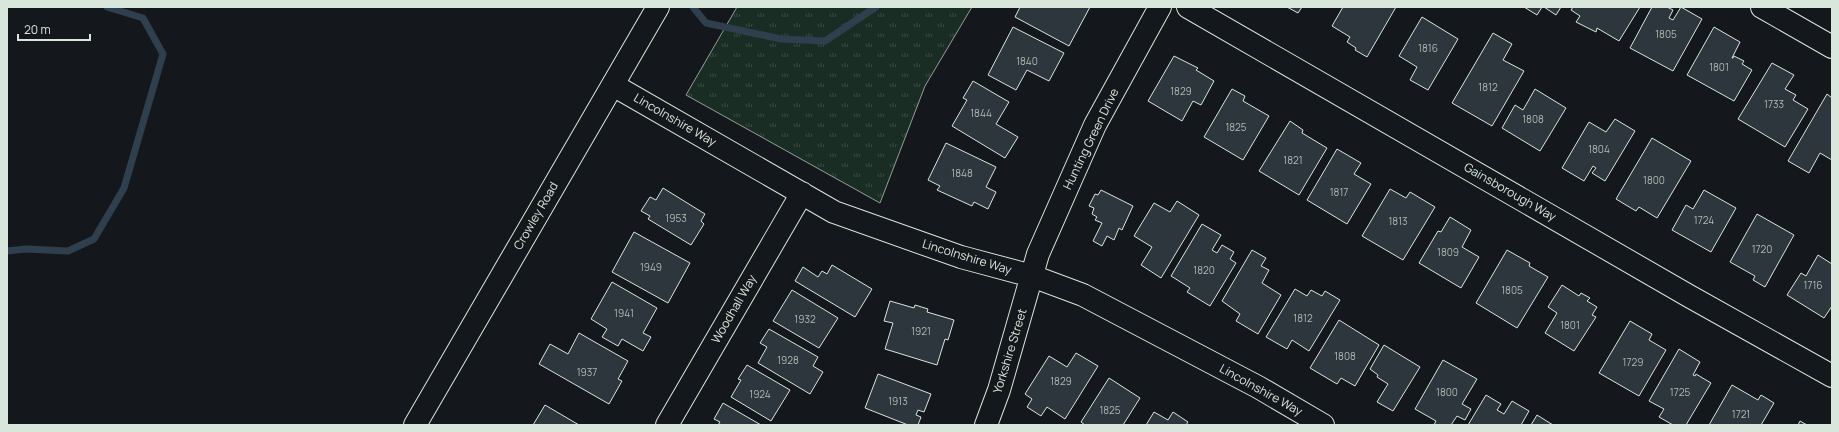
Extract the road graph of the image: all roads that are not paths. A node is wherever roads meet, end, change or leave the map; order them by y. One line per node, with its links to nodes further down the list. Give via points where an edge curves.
1 (1160, 7): 8 (street, Hunting Green Drive, via 1095,125 1038,254)
2 (1188, 7): 9 (street, Gainsborough Way)
3 (1762, 7): 5 (street)
4 (657, 9): 6 (street, Crowley Road)
5 (1832, 46)
6 (613, 85): 7 (street, Lincolnshire Way); 10 (street, Crowley Road)
7 (802, 193): 8 (street, Lincolnshire Way, via 834,212 961,257); 11 (street, Woodhall Way)
8 (1032, 276): 12 (street, Yorkshire Street, via 999,390); 13 (street, Lincolnshire Way, via 1083,295 1258,387)
9 (1832, 376)
10 (415, 425)
11 (667, 425)
12 (986, 425)
13 (1323, 425)

